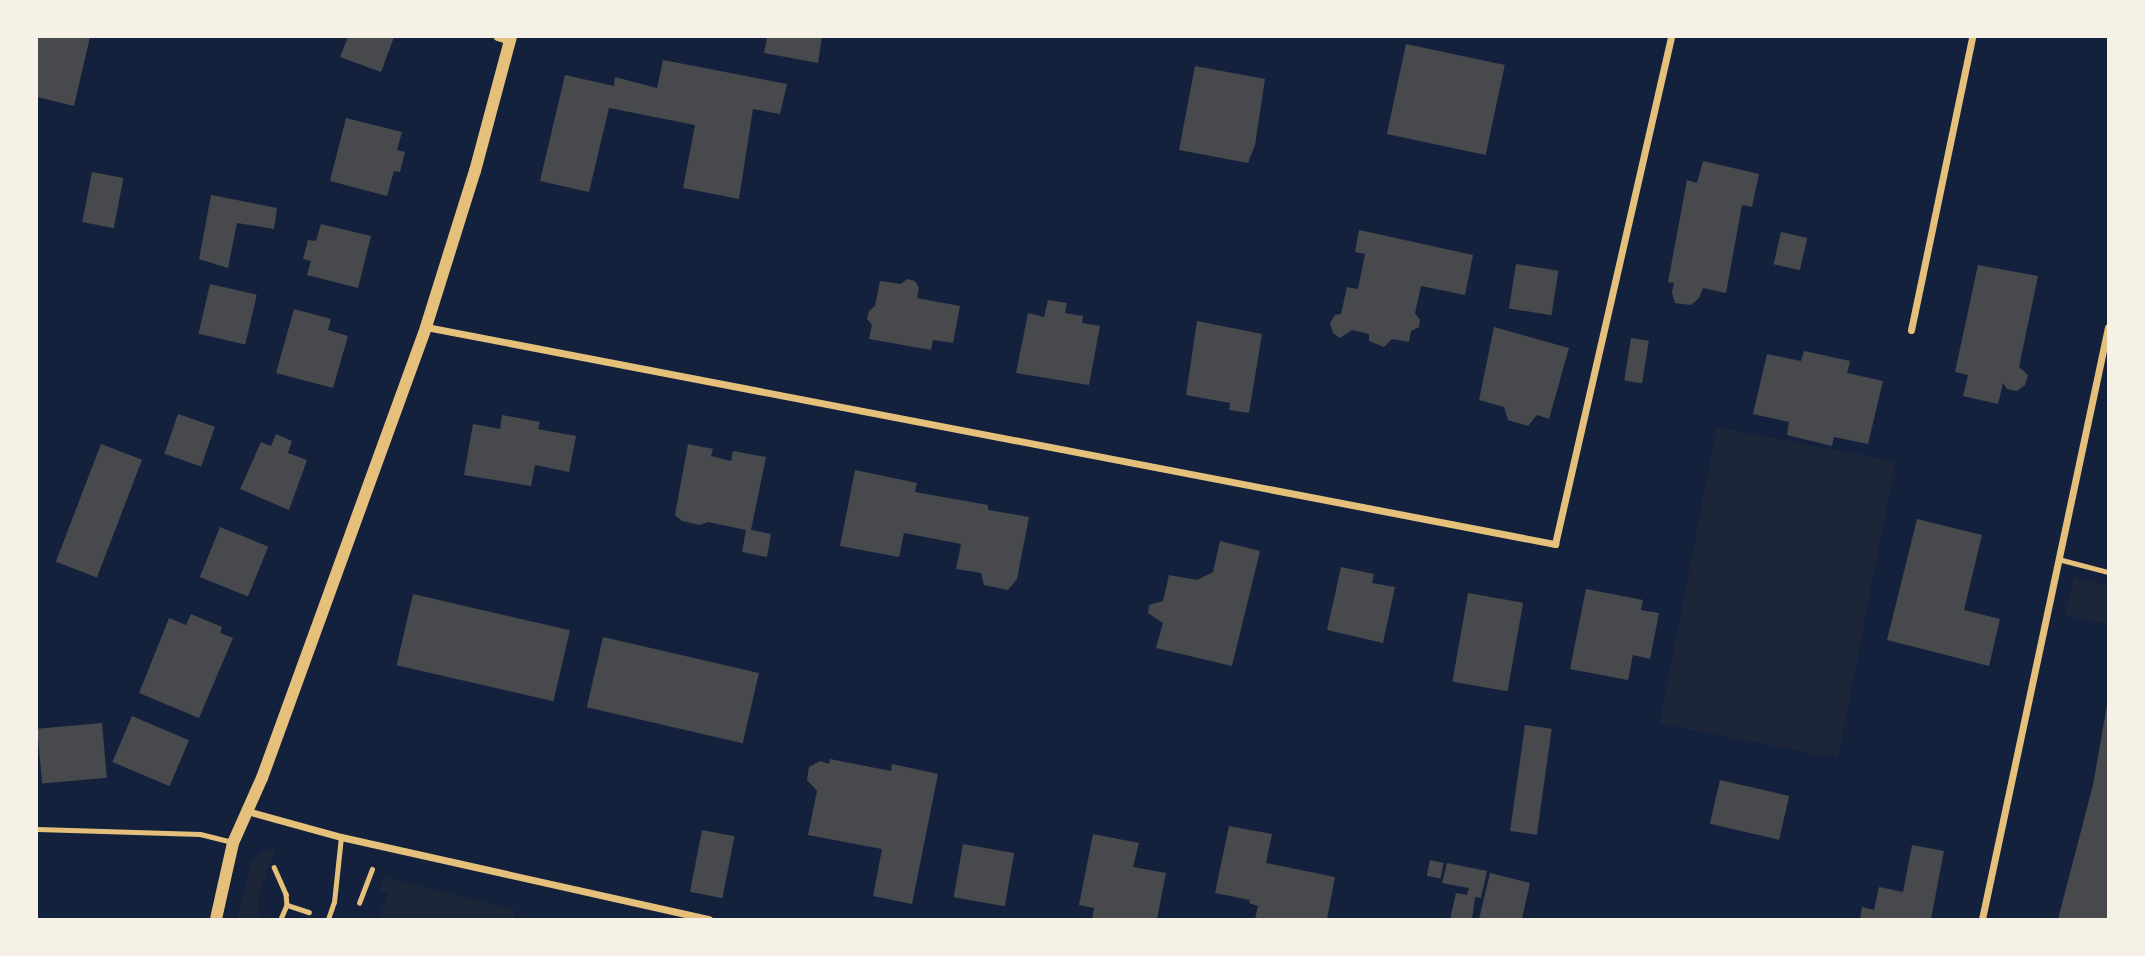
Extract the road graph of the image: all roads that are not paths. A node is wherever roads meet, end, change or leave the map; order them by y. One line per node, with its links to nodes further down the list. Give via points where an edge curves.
1 (497, 37): 4 (street)
2 (1671, 37): 5 (street, via 1555,544)
3 (1972, 37): 7 (street)
4 (511, 39): 5 (street)
5 (426, 327): 10 (street)
6 (2108, 327): 8 (street)
7 (1911, 330)
8 (2058, 559): 9 (lane); 17 (street)
9 (2108, 572)
10 (247, 811): 12 (street); 13 (street)
11 (37, 829): 13 (lane, via 200,834)
12 (341, 837): 15 (lane); 16 (street)
13 (233, 843): 14 (street)
14 (216, 919)
15 (328, 919)
16 (709, 919)
17 (1982, 919)

